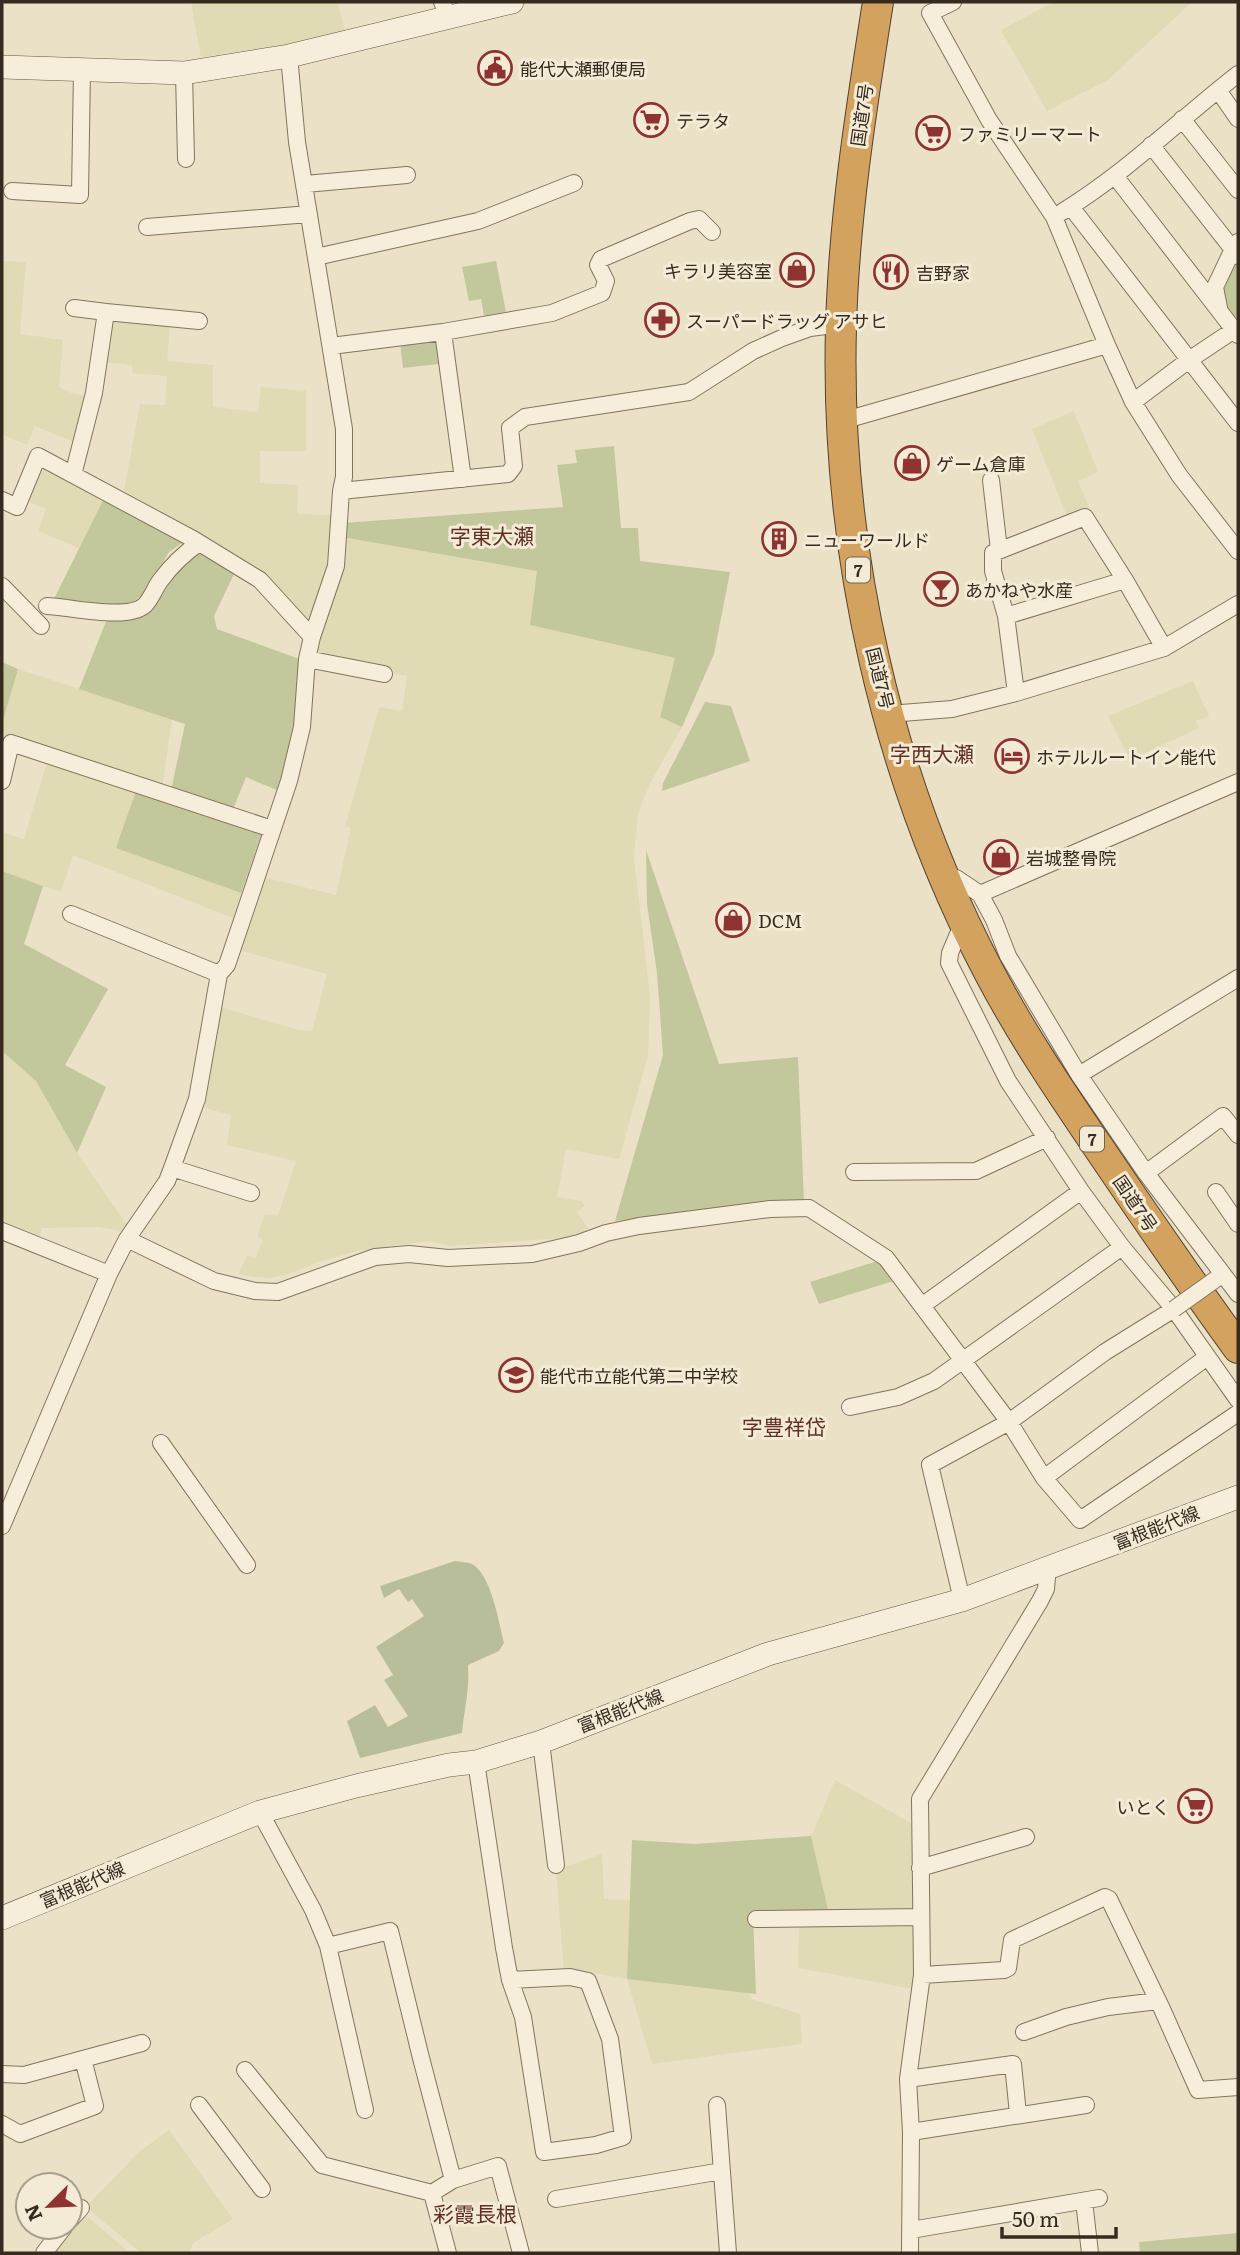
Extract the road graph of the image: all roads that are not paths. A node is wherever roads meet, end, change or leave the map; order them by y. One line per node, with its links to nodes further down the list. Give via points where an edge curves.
1 (512, 2): 5 (main road)
2 (878, 2): 33 (highway, 国道7号 / 7, via 853,167)
3 (953, 2): 4 (street)
4 (925, 7): 24 (street, via 989,120)
5 (445, 10): 6 (main road)
6 (289, 56): 9 (main road); 19 (street)
7 (2, 67): 8 (main road)
8 (82, 69): 9 (main road); 21 (street, via 80,195)
9 (184, 73): 15 (street)
10 (1238, 74): 11 (street)
11 (1218, 90): 12 (street); 13 (street)
12 (1182, 119): 14 (street); 20 (street)
13 (1238, 119)
14 (1151, 145): 17 (street); 27 (street)
15 (186, 159)
16 (407, 175): 19 (street)
17 (1115, 176): 22 (street); 30 (street)
18 (574, 183): 28 (street, via 478,221)
19 (304, 184): 23 (street)
20 (1238, 190)
21 (12, 191)
22 (1071, 207): 24 (street); 38 (street)
23 (309, 214): 25 (street); 28 (street)
24 (1054, 217): 36 (street)
25 (148, 227)
26 (712, 232): 34 (street, via 699,219 690,221 601,259 598,265 606,282 602,293 552,313)
27 (1236, 249): 30 (street, via 1215,287)
28 (316, 257): 37 (street)
29 (74, 308): 31 (street)
30 (1219, 310): 35 (street)
31 (106, 312): 32 (street); 42 (street, via 94,393)
32 (199, 321)
33 (841, 324): 40 (highway, 国道7号 / 7); 43 (street, via 782,338 689,392 525,417 510,428 514,466 508,474)
34 (443, 332): 37 (street); 43 (street)
35 (1236, 332): 38 (street)
36 (1107, 345): 39 (street); 40 (street)
37 (331, 346): 45 (street, via 344,429)
38 (1189, 360): 39 (street); 41 (street)
39 (1133, 402): 49 (street, via 1179,475)
40 (842, 421): 61 (highway, 国道7号 / 7, via 859,573)
41 (1238, 423)
42 (74, 475): 46 (street, via 38,456 17,507); 47 (street)
43 (463, 479): 45 (street)
44 (991, 480): 48 (street)
45 (341, 491): 56 (street, via 336,566)
46 (2, 500)
47 (199, 542): 53 (street, via 180,556 145,605 130,613); 56 (street, via 260,580)
48 (999, 550): 50 (street, via 1086,517); 54 (street, via 993,553 993,571)
49 (1238, 551)
50 (1125, 580): 54 (street); 57 (street)
51 (2, 586): 55 (street)
52 (1238, 604): 57 (street)
53 (47, 606)
54 (1006, 616): 60 (street)
55 (41, 626)
56 (312, 637): 58 (street)
57 (1164, 648): 60 (street)
58 (307, 659): 59 (street); 64 (street, via 302,727)
59 (384, 674)
60 (1016, 693): 61 (street, via 952,709)
61 (890, 714): 65 (highway, 国道7号 / 7, via 914,797)
62 (2, 781): 64 (street, via 11,743)
63 (1238, 782): 66 (street)
64 (272, 829): 69 (street, via 227,965)
65 (946, 880): 66 (street, via 956,878); 68 (highway, 国道7号 / 7)
66 (980, 894): 71 (street, via 1008,956)
67 (71, 914): 69 (street)
68 (964, 920): 73 (street, via 949,963 1008,1081); 90 (highway, 国道7号 / 7, via 1040,1059)
69 (219, 974): 74 (street, via 197,1099)
70 (1238, 978): 71 (street)
71 (1079, 1075): 76 (street)
72 (1238, 1135): 76 (street, via 1223,1116)
73 (1047, 1139): 75 (street, via 976,1171); 77 (street)
74 (172, 1168): 79 (street); 82 (street)
75 (854, 1172)
76 (1146, 1173): 86 (street)
77 (1081, 1191): 83 (street); 88 (street)
78 (1216, 1192): 80 (street)
79 (251, 1193)
80 (1238, 1224)
81 (2, 1231): 85 (street)
82 (127, 1239): 85 (street); 88 (street, via 214,1281 278,1292 375,1257 532,1254 639,1226 770,1209 809,1209 886,1258)
83 (1122, 1247): 89 (street); 92 (street)
84 (1238, 1264): 86 (street)
85 (109, 1274): 100 (street)
86 (1220, 1276): 87 (street); 89 (street, bridge)
87 (1238, 1294)
88 (923, 1305): 92 (street)
89 (1174, 1309): 91 (street); 96 (street, via 1105,1352)
90 (1238, 1348)
91 (1207, 1357): 93 (street); 98 (street)
92 (963, 1362): 94 (street, via 898,1397); 96 (street)
93 (1238, 1400)
94 (850, 1407)
95 (1238, 1413): 98 (street, via 1080,1520)
96 (1009, 1422): 98 (street); 103 (street, via 930,1465)
97 (161, 1443): 101 (street)
98 (1044, 1478)
99 (1238, 1497): 102 (main road, 富根能代線)
100 (2, 1526)
101 (247, 1564)
102 (1048, 1566): 103 (main road, 富根能代線); 109 (street, via 1041,1601 920,1799)
103 (962, 1600): 104 (main road, 富根能代線, via 768,1654)
104 (541, 1742): 105 (main road, 富根能代線); 108 (street)
105 (476, 1762): 106 (main road, 富根能代線, via 356,1786); 115 (street)
106 (260, 1812): 111 (main road, 富根能代線); 113 (street)
107 (1026, 1837): 109 (street)
108 (556, 1865)
109 (920, 1868): 110 (street)
110 (921, 1917): 112 (street); 114 (street)
111 (2, 1918)
112 (756, 1919)
113 (328, 1946): 127 (street); 132 (street, via 390,1931)
114 (922, 1975): 116 (street, via 1004,1970 1012,1940 1105,1897); 122 (street)
115 (510, 1980): 115 (street, via 570,1977 588,1981 610,2039 623,2137 544,2152 523,2017)
116 (1158, 2001): 117 (street, via 1108,2007); 123 (street, via 1198,2090)
117 (1024, 2032)
118 (142, 2043): 119 (street)
119 (83, 2059): 121 (street, via 24,2075); 129 (street, via 96,2106 20,2134)
120 (245, 2070): 134 (street, via 321,2165)
121 (2, 2074)
122 (908, 2079): 128 (street, via 1013,2064); 130 (street)
123 (1238, 2087)
124 (199, 2105): 133 (street)
125 (717, 2105): 131 (street)
126 (1086, 2105): 128 (street)
127 (365, 2110)
128 (1018, 2114): 130 (street)
129 (2, 2124)
130 (911, 2132): 136 (street)
131 (722, 2171): 135 (street); 139 (street)
132 (453, 2180): 134 (street); 138 (street, via 498,2166)
133 (262, 2189)
134 (432, 2193): 137 (street)
135 (556, 2199)
136 (911, 2230): 140 (street); 141 (street, via 1091,2200)
137 (449, 2253)
138 (521, 2253)
139 (728, 2253)
140 (910, 2253)
141 (1090, 2253)

